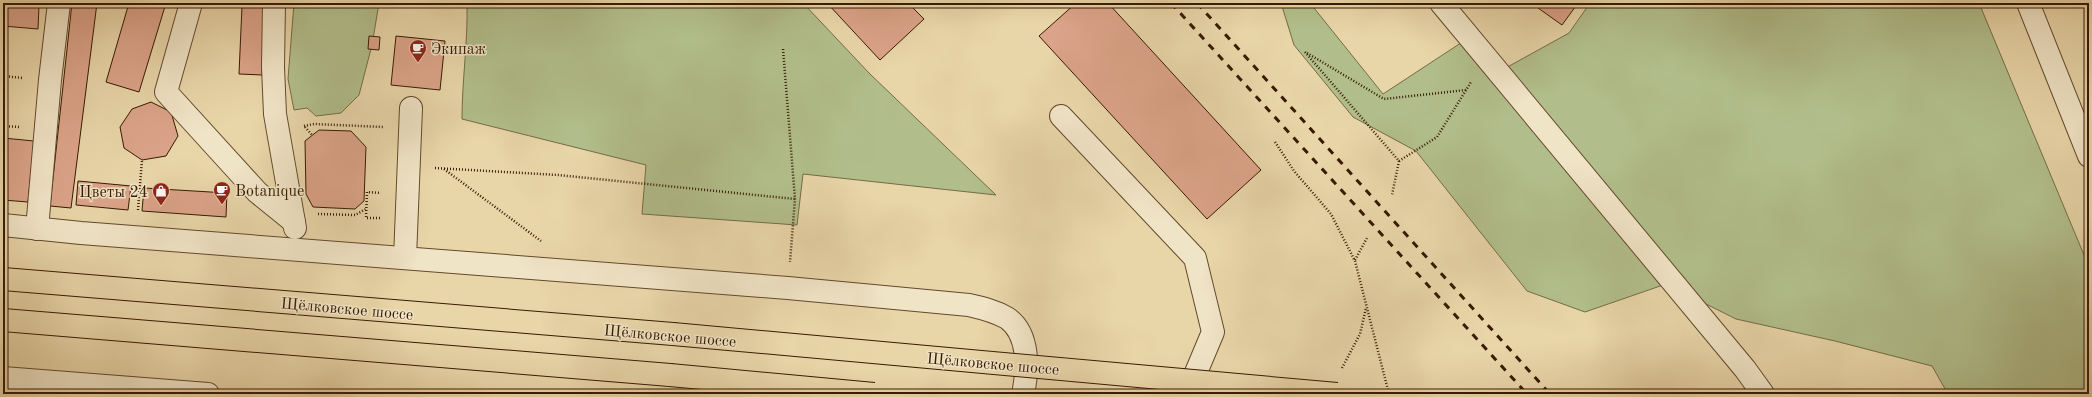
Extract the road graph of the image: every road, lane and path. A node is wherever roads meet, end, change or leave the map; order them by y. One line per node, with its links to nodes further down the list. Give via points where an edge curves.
1 (59, 3): 27 (street)
2 (191, 3): 25 (street, via 166,92 257,192)
3 (274, 3): 13 (street, via 273,67)
4 (1441, 3): 7 (street)
5 (2028, 3): 16 (street)
6 (782, 49): 20 (path)
7 (1486, 57): 8 (path); 45 (street)
8 (1466, 90): 18 (path, via 1437,137); 18 (path, via 1384,99 1305,52)
9 (411, 108): 31 (street)
10 (1061, 116): 42 (street, via 1195,258 1213,332)
11 (304, 126): 12 (path, via 314,124); 13 (path); 14 (path)
12 (374, 127)
13 (278, 130): 25 (street)
14 (312, 135)
15 (1275, 142): 32 (path, via 1294,171 1331,214)
16 (2089, 156)
17 (142, 160): 24 (path)
18 (1399, 161): 19 (path)
19 (1392, 195)
20 (795, 200): 29 (path, via 558,175 444,168); 33 (path)
21 (366, 202): 22 (path)
22 (366, 209): 23 (path); 25 (path, via 355,215)
23 (366, 214)
24 (137, 216)
25 (303, 218): 30 (street)
26 (3, 225): 27 (street)
27 (37, 229): 30 (street)
28 (1367, 238): 32 (path)
29 (542, 242)
30 (298, 250): 31 (street)
31 (405, 258): 41 (street, via 968,305 1008,319 1020,334 1025,349 1026,368)
32 (1355, 261): 35 (path)
33 (789, 270)
34 (3, 279): 43 (main road, Щёлковское шоссе, bridge, via 673,334)
35 (1366, 308): 37 (path, via 1360,334 1342,369); 44 (path)
36 (3, 320): 40 (main road, bridge)
37 (1335, 372)
38 (10, 384): 39 (street)
39 (208, 394)
40 (874, 394)
41 (1023, 394)
42 (1187, 394)
43 (1337, 394)
44 (1390, 394)
45 (1763, 394)

